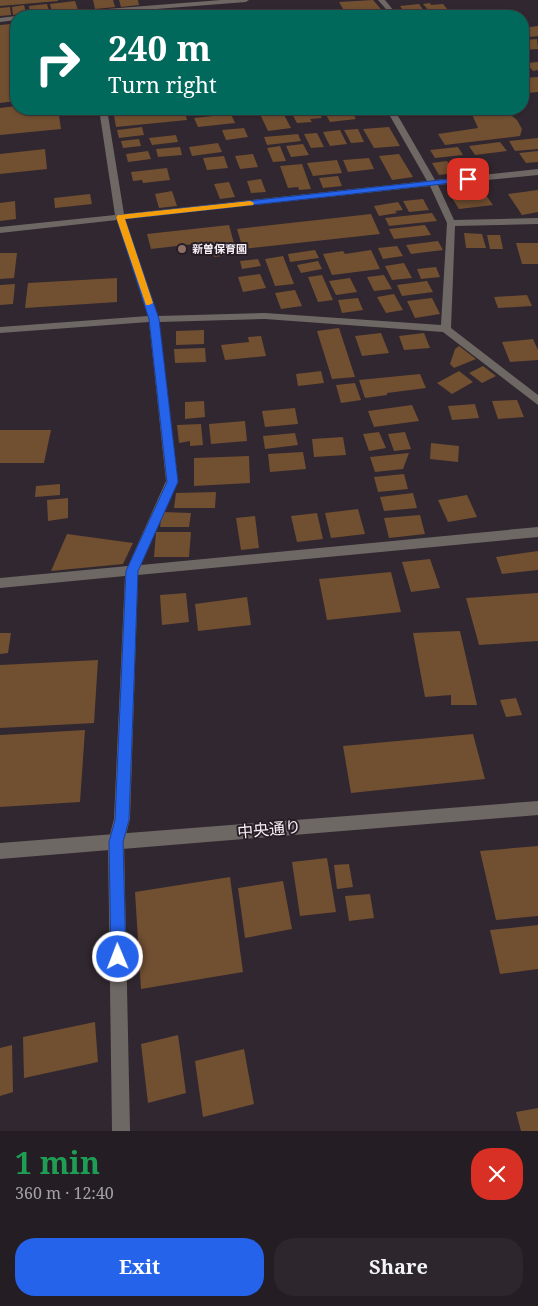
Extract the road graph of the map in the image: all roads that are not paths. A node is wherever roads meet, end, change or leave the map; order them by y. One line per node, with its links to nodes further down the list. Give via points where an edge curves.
1 (246, 0): 3 (street)
2 (381, 0): 4 (street)
3 (114, 10)
4 (390, 10)
5 (104, 115): 9 (street)
6 (393, 115): 8 (street)
7 (538, 172): 8 (street)
8 (433, 183): 9 (street); 11 (street)
9 (120, 217): 12 (street); 13 (street)
10 (538, 220): 11 (street)
11 (452, 223): 14 (street)
12 (0, 230)
13 (154, 319): 14 (street, via 266,316); 15 (street); 18 (street, via 172,482)
14 (446, 329): 16 (street)
15 (0, 330)
16 (538, 401)
17 (538, 532): 18 (street)
18 (132, 571): 19 (street); 21 (street, via 122,820)
19 (0, 583)
20 (538, 808): 21 (street, 中央通り)
21 (116, 842): 22 (street, 中央通り); 23 (street)
22 (0, 851)
23 (120, 1131)

